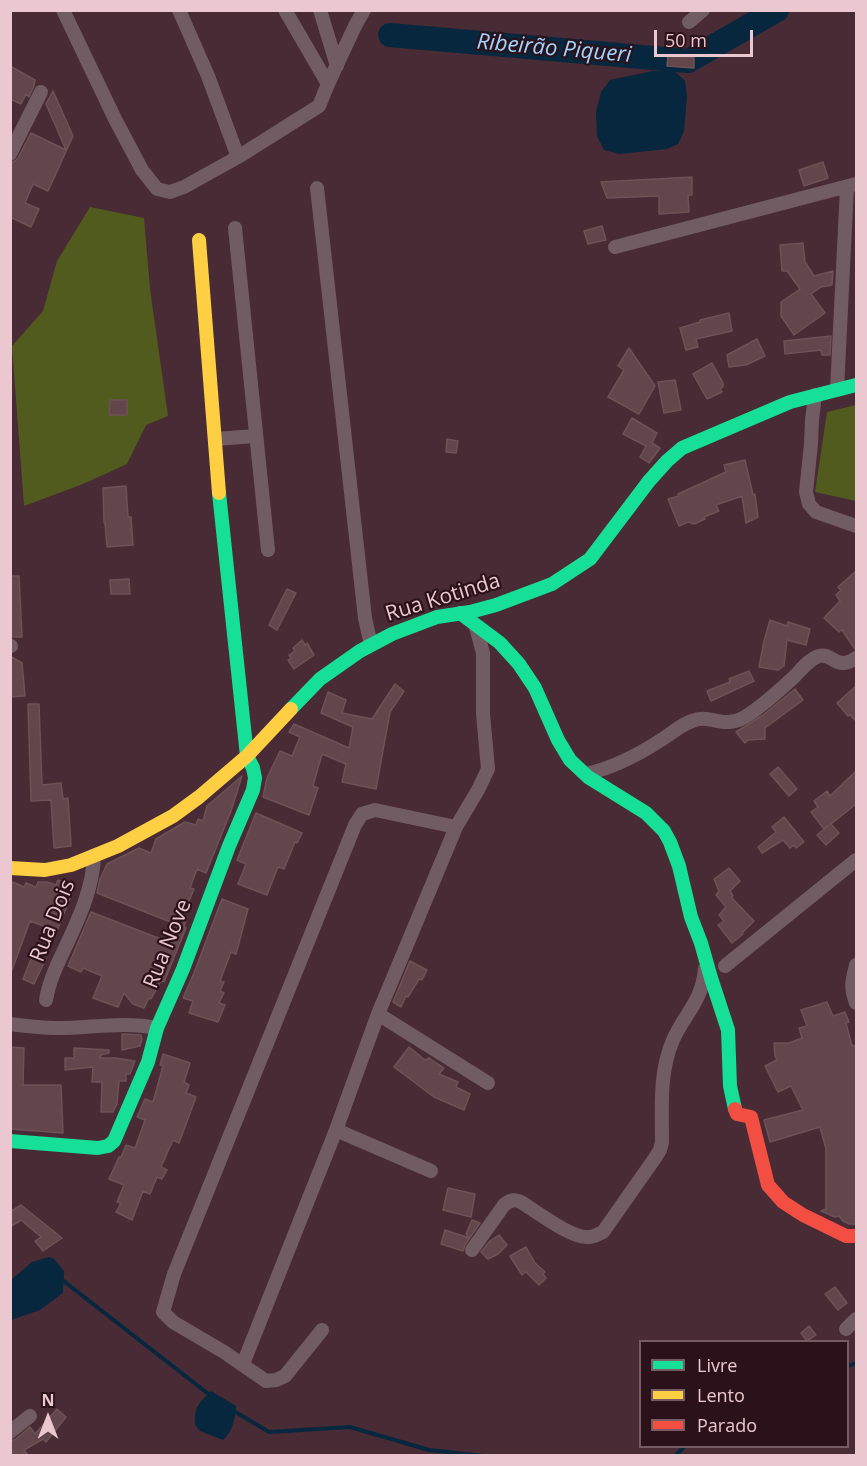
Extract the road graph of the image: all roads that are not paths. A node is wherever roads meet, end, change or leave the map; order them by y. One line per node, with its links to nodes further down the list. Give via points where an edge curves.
1 (63, 10): 12 (street, via 115,119 142,170 157,189 170,192 184,187)
2 (179, 10): 12 (street)
3 (285, 10): 9 (street)
4 (320, 10): 8 (street)
5 (364, 10): 8 (street)
6 (704, 10): 7 (street)
7 (689, 22)
8 (337, 66): 9 (street)
9 (328, 84): 12 (street, via 319,106)
10 (41, 93): 11 (street)
11 (10, 154)
12 (238, 157)
13 (852, 186): 17 (street); 19 (street)
14 (317, 188): 27 (street)
15 (235, 228): 21 (street)
16 (199, 240): 22 (street, Rua Nove)
17 (615, 247)
18 (856, 385): 19 (street, Rua Kotinda)
19 (837, 390): 20 (street, Rua Kotinda)
20 (815, 394): 23 (street, via 806,492 809,504 816,512); 25 (street, Rua Kotinda, via 688,445 649,481 590,559 524,595)
21 (256, 436): 22 (street); 24 (street)
22 (215, 439): 29 (street, Rua Nove)
23 (856, 526)
24 (268, 550)
25 (460, 613): 26 (street); 27 (street, Rua Kotinda, via 409,627)
26 (476, 627): 30 (street, via 502,645 530,679 563,750); 31 (street, via 483,652 488,769)
27 (371, 645): 29 (street, Rua Kotinda, via 320,679)
28 (856, 658): 30 (street, via 837,663 819,656 743,718 732,723 692,720 644,750)
29 (247, 756): 32 (street, Rua Kotinda, via 173,816); 42 (street, Rua Nove, via 255,778 253,790)
30 (586, 774): 35 (street, via 649,815 671,842)
31 (456, 827): 40 (street); 50 (street, via 375,810 362,814 178,1263 163,1312)
32 (94, 856): 34 (street, Rua Kotinda, via 45,870); 38 (street, Rua Dois, via 91,886 55,969)
33 (856, 860): 37 (street)
34 (10, 868)
35 (706, 963): 47 (street, via 728,1030 733,1104 737,1114 751,1117 768,1185 787,1205 846,1236); 48 (street, via 703,986 665,1064 660,1150 603,1232 586,1238 574,1235 515,1200 504,1205)
36 (856, 965): 39 (street, via 851,985)
37 (725, 966)
38 (46, 1000)
39 (856, 1003)
40 (378, 1014): 43 (street); 44 (street)
41 (10, 1024): 42 (street, via 59,1028 142,1024)
42 (157, 1028): 45 (street, Rua Nove, via 148,1062 121,1127 108,1146)
43 (488, 1083)
44 (336, 1130): 46 (street); 50 (street)
45 (10, 1141)
46 (431, 1171)
47 (856, 1236)
48 (472, 1250)
49 (322, 1330): 50 (street, via 285,1376 276,1380 266,1381)
50 (243, 1364)
51 (30, 1416): 52 (street)
52 (10, 1432)

